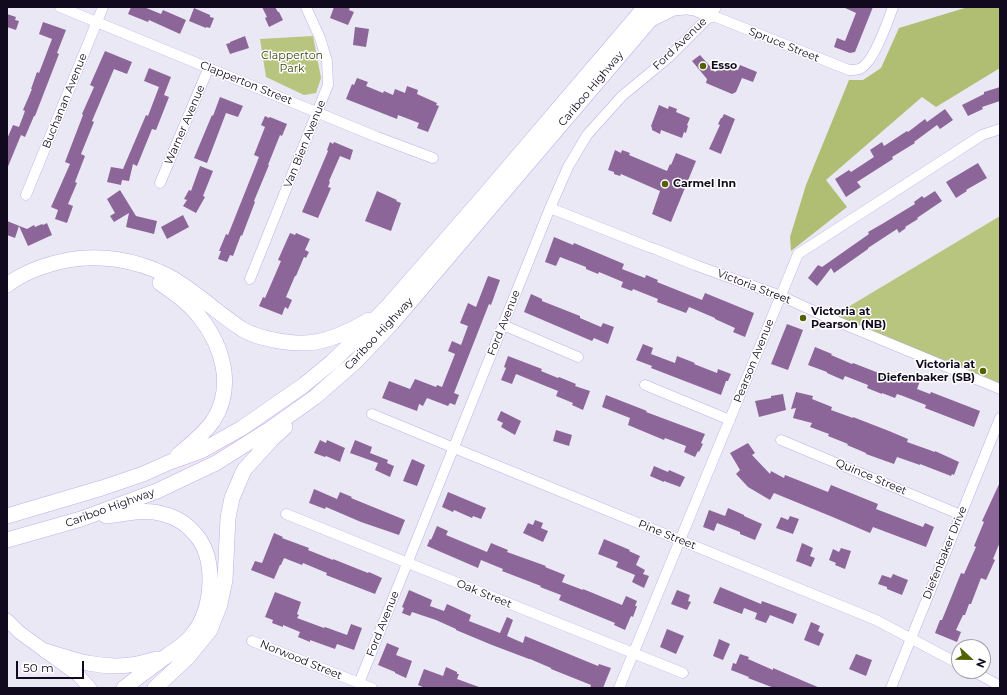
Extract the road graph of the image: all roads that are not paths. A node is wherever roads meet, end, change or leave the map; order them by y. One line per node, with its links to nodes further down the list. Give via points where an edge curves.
1 (60, 7): 9 (street, Clapperton Street)
2 (103, 7): 9 (street, Buchanan Avenue)
3 (306, 7): 11 (street, Van Bien Avenue, via 327,61 328,85)
4 (661, 7): 8 (highway, Cariboo Highway)
5 (691, 7): 7 (highway); 8 (highway)
6 (893, 7): 7 (street, Spruce Street, via 874,54 859,69 849,70)
7 (713, 11): 16 (street, Ford Avenue, via 668,58 622,96 587,135 568,167)
8 (648, 13): 21 (highway, Cariboo Highway); 26 (highway, Cariboo Highway, via 392,323 355,362)
9 (97, 22): 10 (street, Clapperton Street); 15 (street, Buchanan Avenue)
10 (209, 68): 11 (street, Clapperton Street); 14 (street, Warner Avenue)
11 (318, 112): 13 (street, Clapperton Street); 17 (street, Van Bien Avenue)
12 (1000, 129): 20 (street, Pearson Avenue, via 982,135 798,254)
13 (433, 158)
14 (160, 182)
15 (26, 195)
16 (550, 208): 20 (street, Victoria Street); 22 (street, Ford Avenue)
17 (250, 280)
18 (7, 284): 21 (highway, via 52,263 83,258 122,260 166,275 244,330 262,338 305,343 344,333 368,321)
19 (7, 293): 32 (highway, via 32,278 50,272 96,267 121,269 155,280 188,304 210,330 220,350 224,387 213,420 198,438)
20 (781, 296): 25 (street, Victoria Street); 29 (street, Pearson Avenue)
21 (389, 305): 32 (highway, Cariboo Highway, via 332,362 304,385 242,428 201,451)
22 (503, 325): 23 (street); 31 (street, Ford Avenue)
23 (578, 357)
24 (645, 385): 29 (street)
25 (1000, 389)
26 (315, 397): 36 (highway, Cariboo Highway, via 216,463 157,491); 53 (highway, via 244,470 232,498 228,518 225,580 220,604 210,630 188,657)
27 (372, 414): 31 (street, Pine Street)
28 (1000, 418): 34 (street, Diefenbaker Drive)
29 (730, 420): 38 (street, Pearson Avenue)
30 (781, 440): 34 (street, Quince Street)
31 (454, 448): 38 (street, Pine Street); 39 (street, Ford Avenue)
32 (170, 462): 35 (highway, Cariboo Highway, via 102,488)
33 (286, 514): 39 (street, Oak Street)
34 (961, 514): 41 (street, Diefenbaker Drive)
35 (7, 516)
36 (81, 520): 37 (highway, Cariboo Highway); 45 (highway, via 145,511 162,513 175,518 197,535 208,562 210,595 207,609 193,635)
37 (7, 540)
38 (680, 540): 41 (street, Pine Street, via 876,620); 44 (street, Pearson Avenue)
39 (408, 563): 44 (street, Oak Street); 49 (street, Ford Avenue)
40 (7, 620): 43 (main road)
41 (911, 638): 46 (street, Pine Street); 56 (street, Diefenbaker Drive)
42 (252, 641): 49 (street, Norwood Street)
43 (46, 651): 45 (highway, via 80,662 110,666 136,664); 51 (main road, via 78,675)
44 (634, 653): 47 (street, Oak Street); 55 (street, Pearson Avenue)
45 (166, 656): 52 (highway)
46 (951, 660)
47 (683, 673)
48 (987, 679): 50 (street)
49 (359, 683): 54 (street, Norwood Street)
50 (1000, 686)
51 (90, 688)
52 (124, 688)
53 (155, 688)
54 (372, 688)
55 (619, 688)
56 (891, 688)

